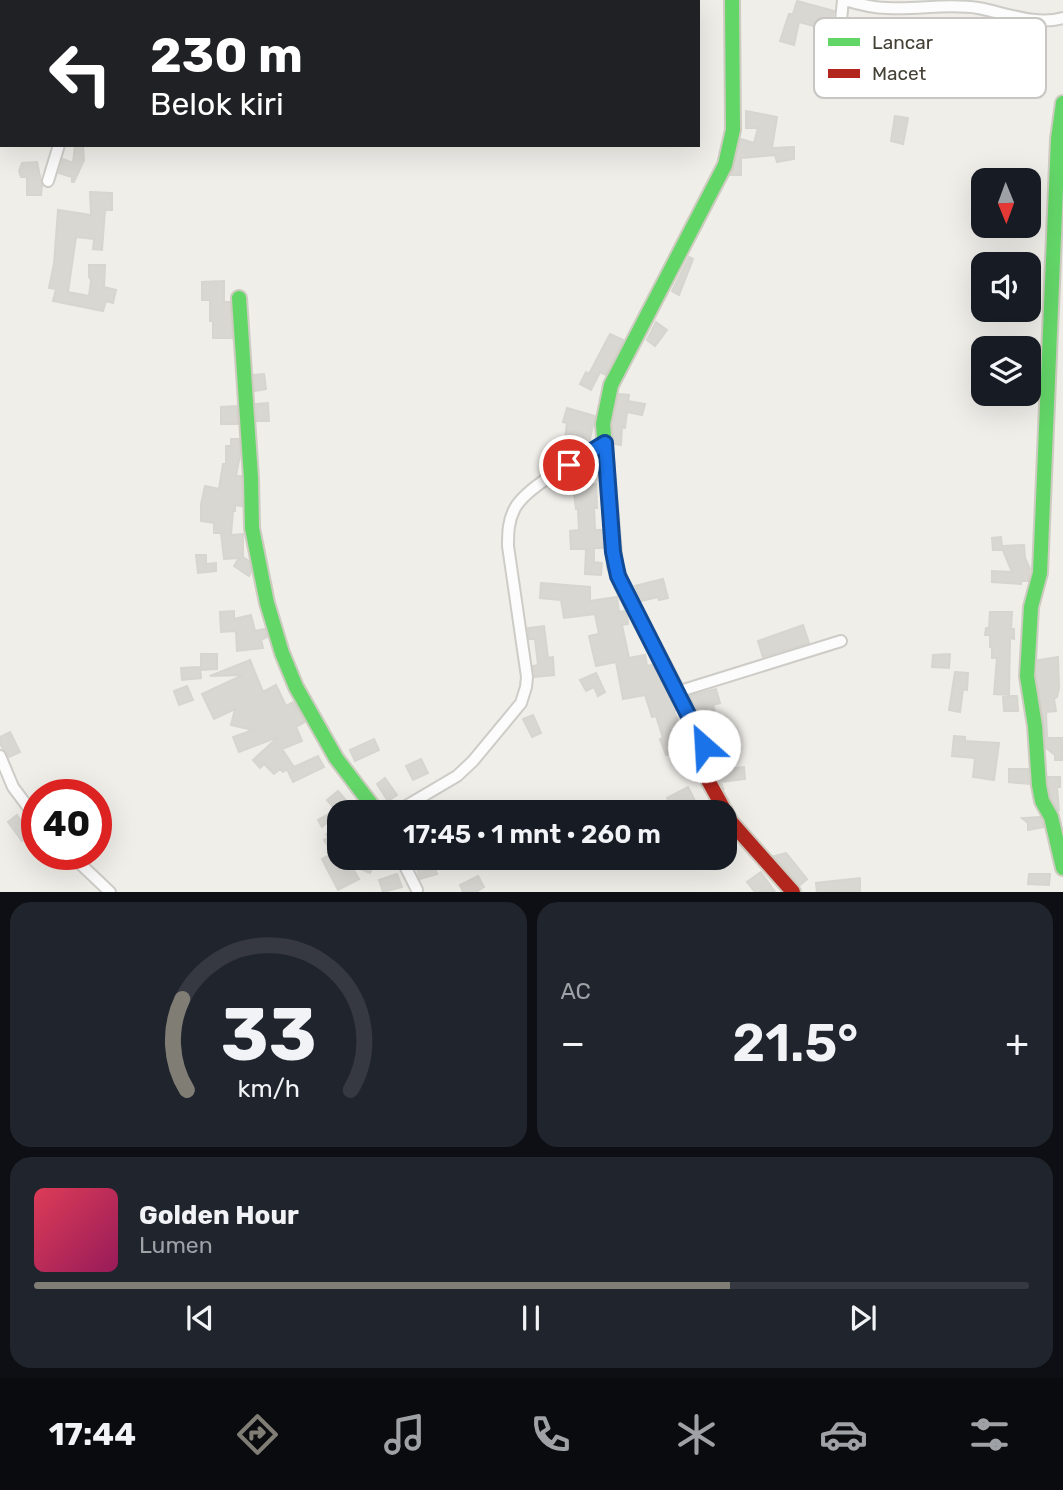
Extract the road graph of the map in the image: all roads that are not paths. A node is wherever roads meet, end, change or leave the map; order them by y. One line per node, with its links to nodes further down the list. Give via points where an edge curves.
1 (732, 0): 10 (street, via 733,130 728,153 611,384 604,410)
2 (844, 0): 3 (street, via 887,8); 4 (street)
3 (971, 4): 5 (street)
4 (841, 18)
5 (1026, 18)
6 (1063, 103): 17 (street, via 1040,573 1031,607 1027,666 1039,785)
7 (58, 147): 8 (street)
8 (48, 181)
9 (239, 299): 15 (street, via 252,528 267,603 296,687 336,758)
10 (605, 443): 12 (street, via 615,566); 16 (street, via 531,490 517,505 508,546 527,687 521,703 473,761)
11 (841, 641): 12 (street)
12 (677, 692): 22 (street, via 702,740 709,782 731,822)
13 (0, 756): 14 (street)
14 (21, 798)
15 (368, 800)
16 (416, 800)
17 (1063, 868)
18 (87, 870): 21 (street)
19 (407, 870): 20 (street)
20 (417, 890)
21 (110, 891)
22 (793, 891)

